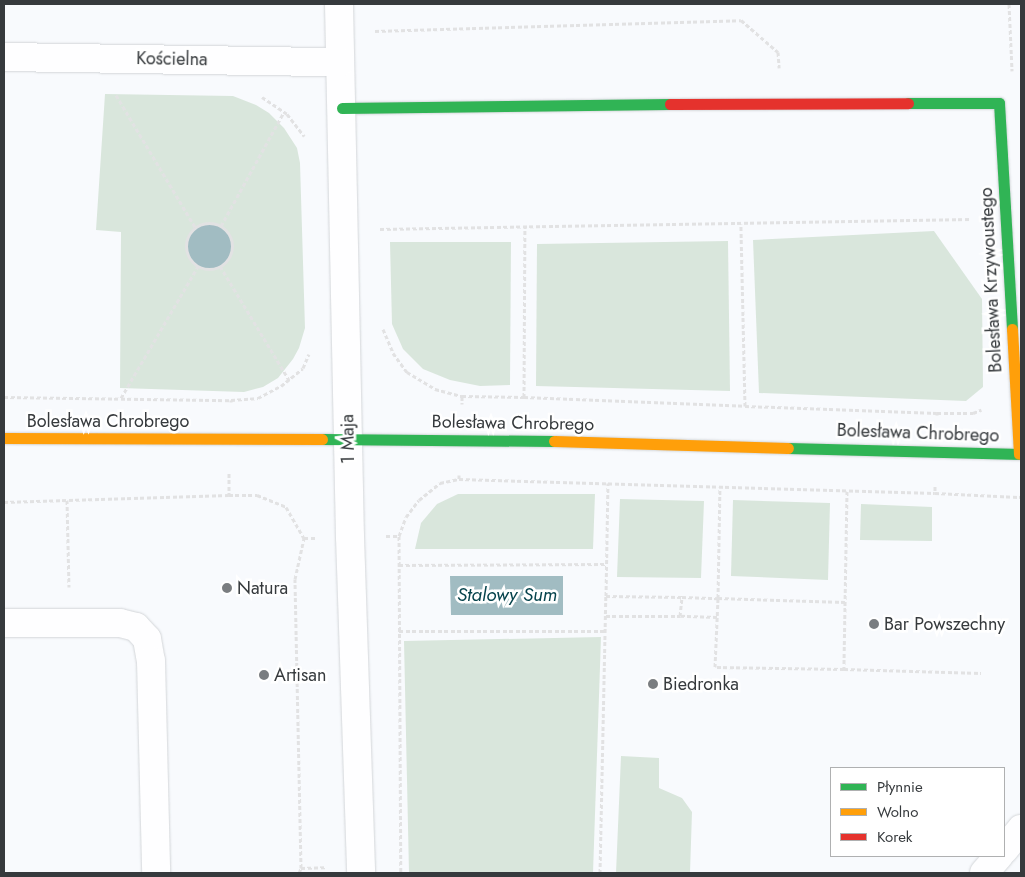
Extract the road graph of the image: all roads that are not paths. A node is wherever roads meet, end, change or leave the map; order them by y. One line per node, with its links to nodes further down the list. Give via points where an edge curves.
1 (339, 4): 3 (street, 1 Maja)
2 (4, 57): 3 (street, Kościelna)
3 (340, 62): 4 (street, 1 Maja)
4 (342, 108): 6 (street, 1 Maja); 7 (main road, Bolesława Krzywoustego, via 999,103)
5 (4, 438): 6 (main road, Bolesława Chrobrego)
6 (348, 439): 7 (main road, Bolesława Chrobrego); 13 (street, 1 Maja)
7 (1020, 454)
8 (4, 623): 12 (street, via 120,623 136,627 147,639 151,661)
9 (1021, 829): 10 (street)
10 (1005, 849)
11 (998, 857): 14 (street)
12 (156, 873)
13 (361, 873)
14 (984, 873)

